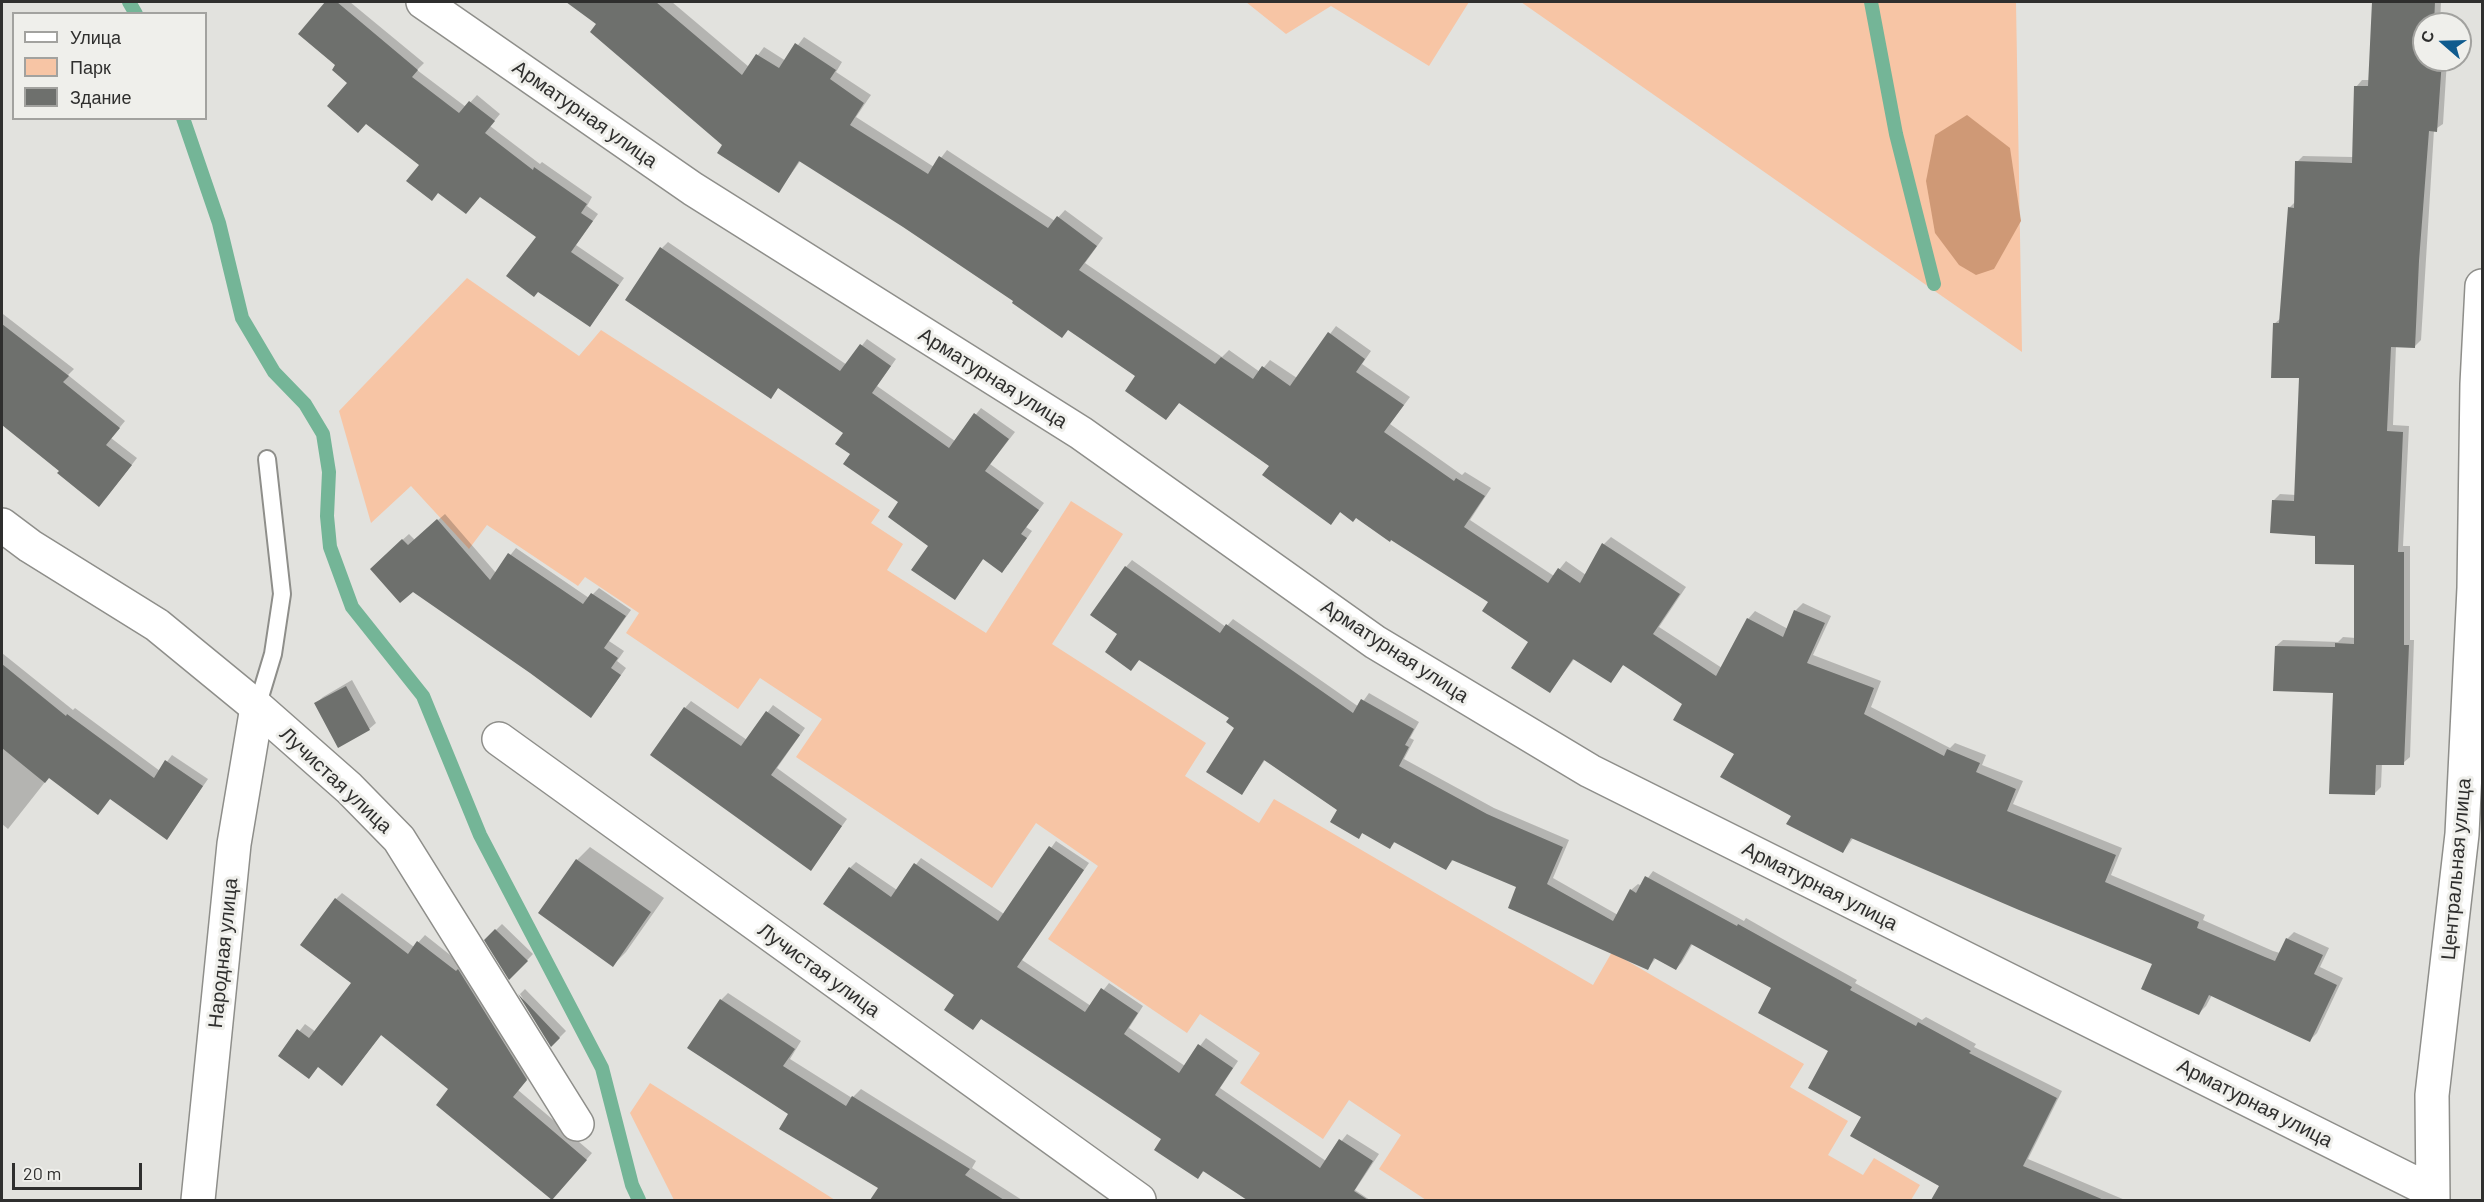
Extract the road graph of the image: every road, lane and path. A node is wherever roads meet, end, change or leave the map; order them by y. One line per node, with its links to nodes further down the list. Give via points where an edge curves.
1 (423, 2): 9 (street, Арматурная улица, via 693,189 1081,433 1375,642 1590,771)
2 (2482, 286): 5 (street, Центральная улица, via 2477,384)
3 (267, 459): 6 (lane, via 282,594 273,654)
4 (2, 525): 6 (street, Лучистая улица, via 157,625)
5 (2478, 588): 9 (street, Центральная улица, via 2462,834 2432,1095)
6 (257, 707): 8 (street, Лучистая улица, via 350,788 399,839); 10 (street, Народная улица, via 234,844)
7 (499, 739): 11 (street, Лучистая улица)
8 (577, 1124)
9 (2432, 1196)
10 (198, 1200)
11 (1139, 1200)

